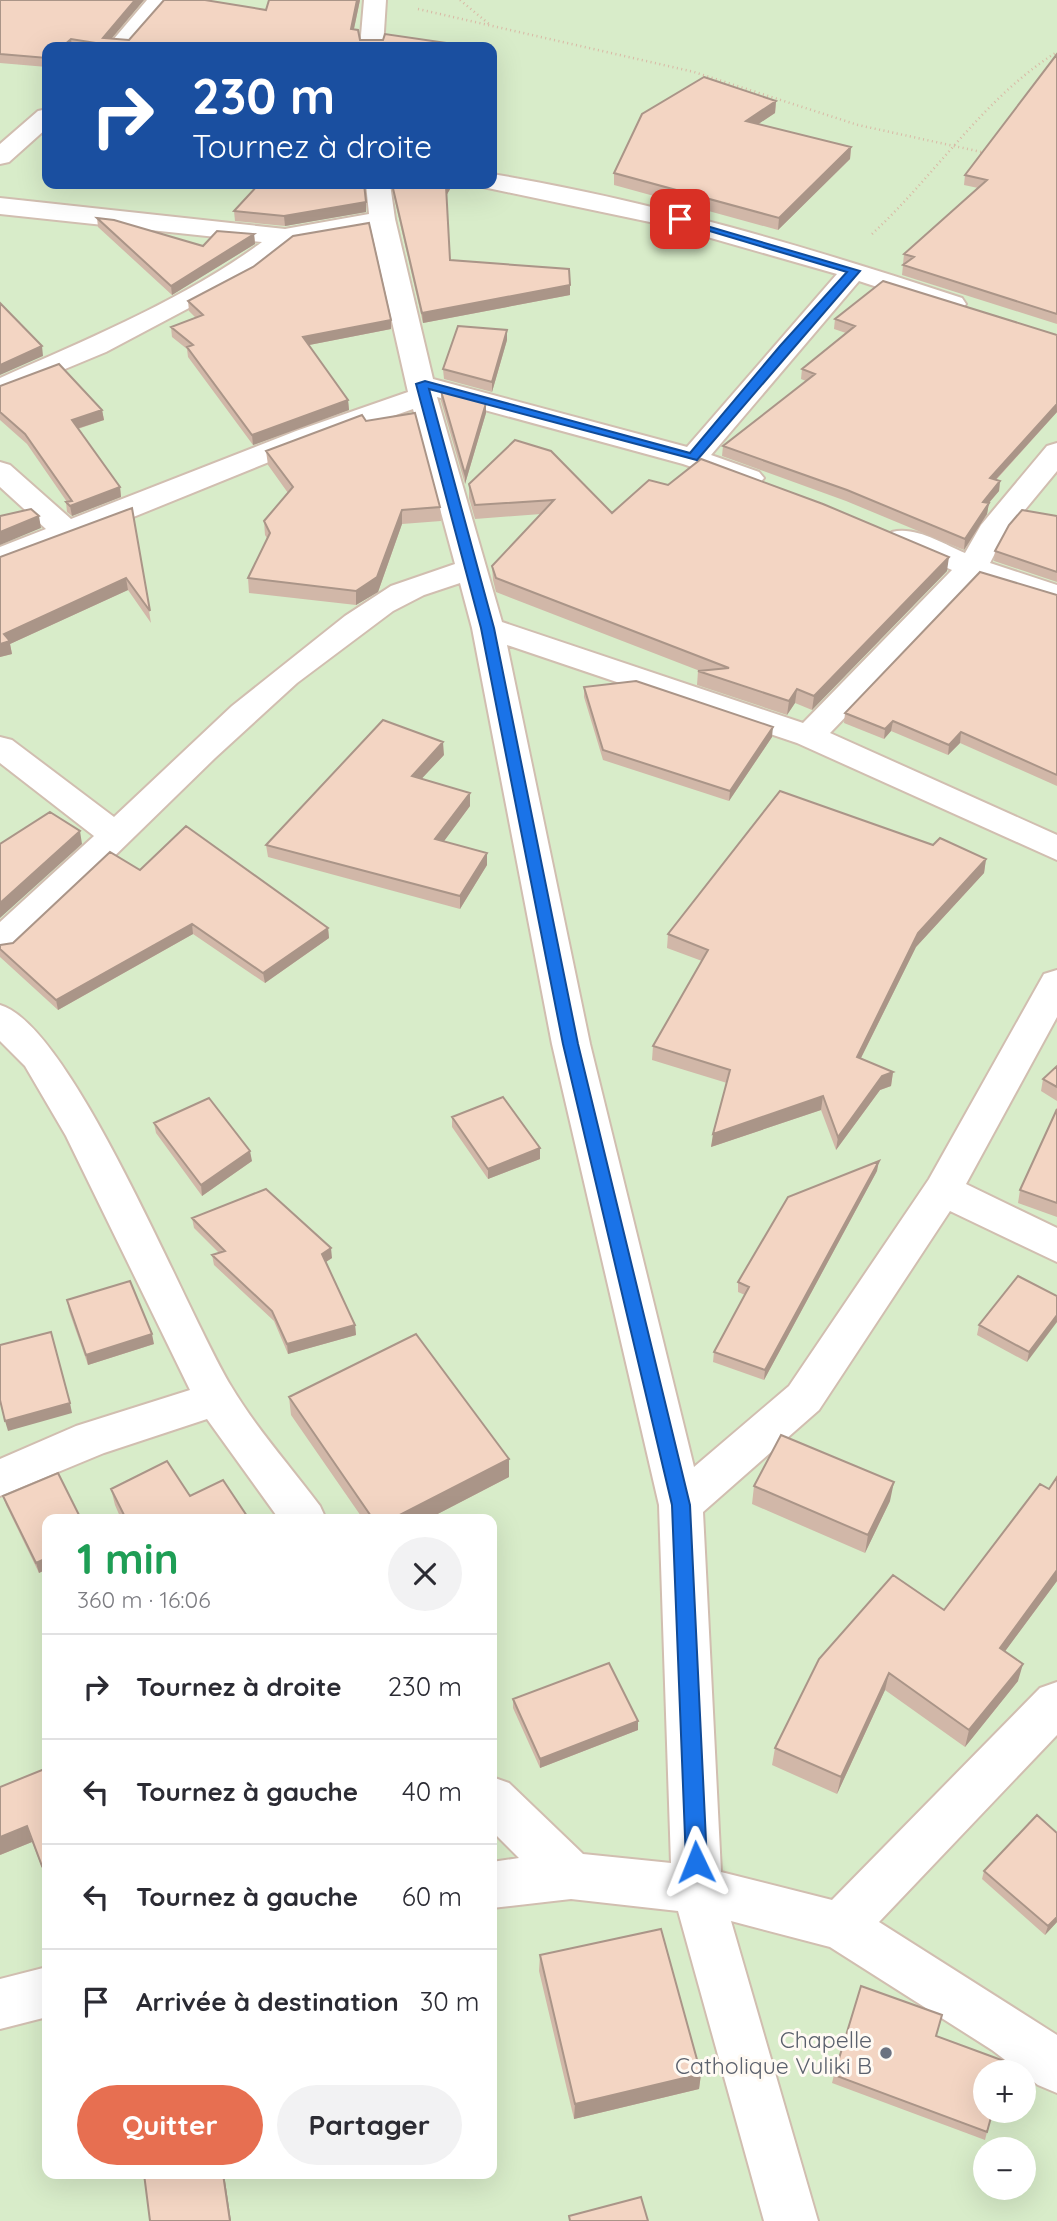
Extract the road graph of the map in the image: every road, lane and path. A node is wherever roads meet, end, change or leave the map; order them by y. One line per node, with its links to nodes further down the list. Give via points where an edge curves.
1 (159, 0): 5 (street)
2 (460, 0): 4 (path)
3 (375, 1): 4 (path); 6 (street)
4 (490, 25): 9 (path, via 694,72 859,125)
5 (122, 42)
6 (372, 42)
7 (1057, 52): 9 (path, via 1005,90)
8 (42, 120): 11 (street)
9 (955, 147): 10 (path); 16 (path)
10 (993, 155)
11 (0, 157)
12 (497, 183): 16 (street, via 655,212)
13 (380, 202): 15 (street); 19 (street)
14 (0, 206): 15 (street)
15 (285, 237): 18 (street, via 244,268 189,298)
16 (844, 268): 17 (street); 21 (street, via 784,349)
17 (980, 313)
18 (0, 388)
19 (422, 390): 21 (street); 25 (street); 28 (street)
20 (1057, 452): 27 (street, via 992,531)
21 (692, 457): 23 (street)
22 (0, 471): 25 (street)
23 (770, 485)
24 (872, 525): 27 (street)
25 (68, 533): 26 (street)
26 (0, 558)
27 (972, 567): 29 (street); 31 (street)
28 (471, 569): 30 (street); 33 (street, via 383,602 232,722)
29 (1057, 596)
30 (488, 628): 31 (street); 42 (street, via 570,1044)
31 (809, 736): 34 (street)
32 (0, 747): 33 (street)
33 (114, 834): 35 (street, via 53,897)
34 (1057, 849)
35 (0, 942)
36 (1057, 983): 38 (street)
37 (0, 1018): 40 (street, via 38,1056 84,1134)
38 (943, 1190): 39 (street); 42 (street, via 804,1398)
39 (1057, 1246)
40 (216, 1399): 41 (street, via 91,1439); 43 (street)
41 (0, 1478)
42 (681, 1505): 48 (street)
43 (300, 1514)
44 (1057, 1703): 49 (street)
45 (497, 1803): 46 (street)
46 (570, 1876): 47 (street); 48 (street)
47 (497, 1884)
48 (697, 1889): 49 (street); 53 (street)
49 (841, 1927): 52 (street, via 1010,2032)
50 (42, 1993): 51 (street)
51 (0, 2004)
52 (1057, 2067)
53 (791, 2221)

